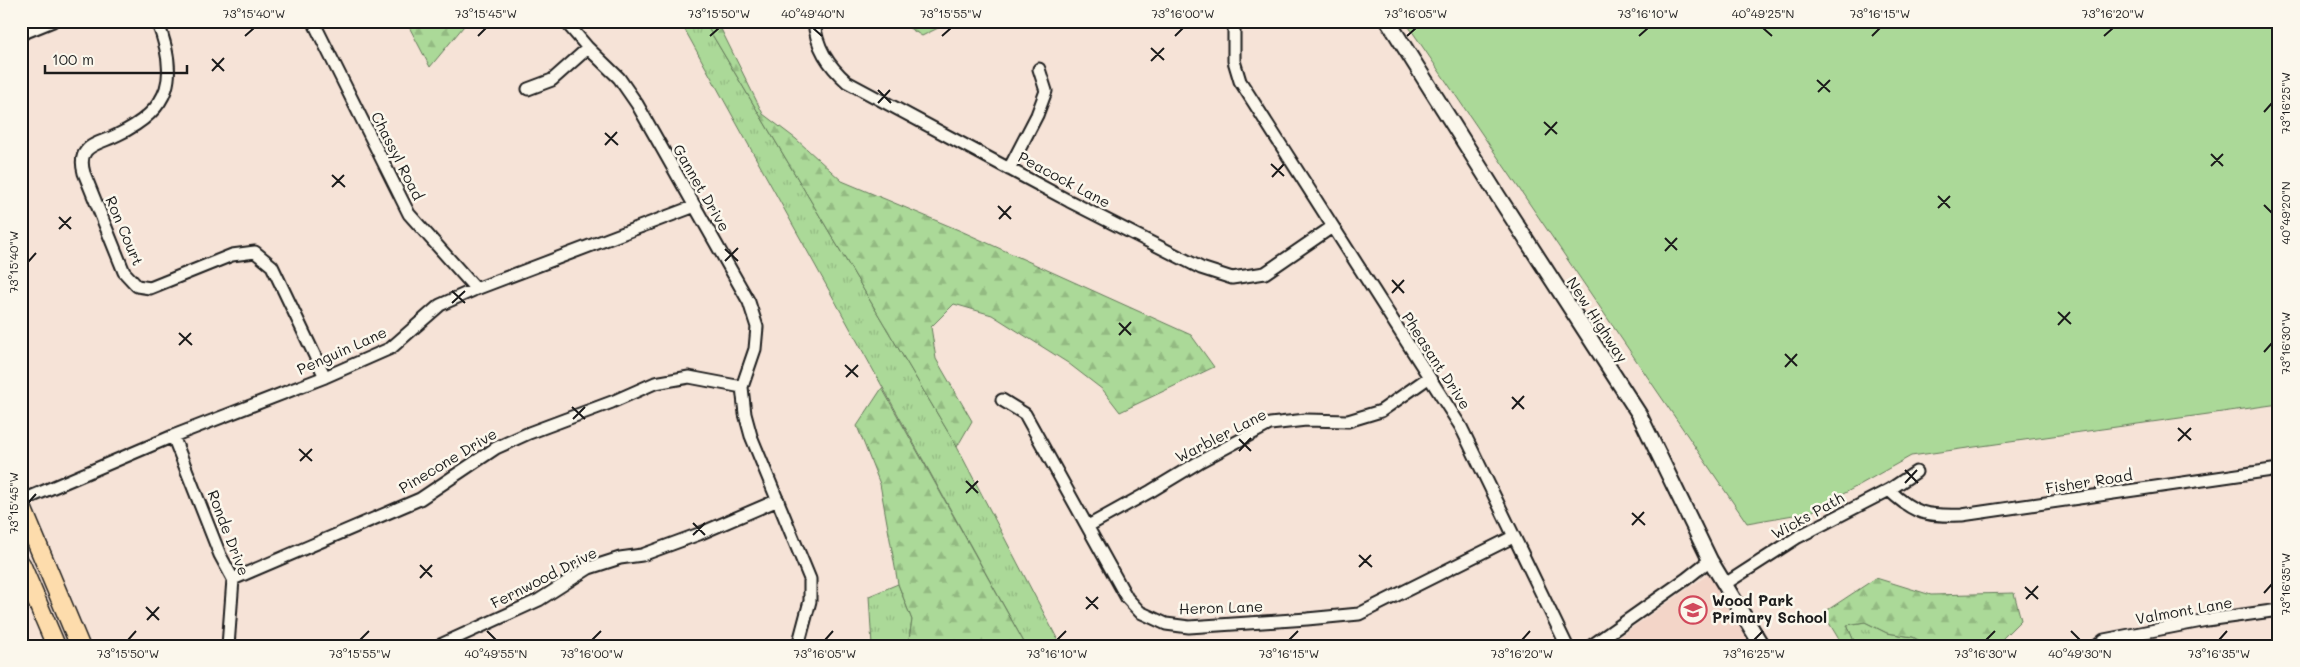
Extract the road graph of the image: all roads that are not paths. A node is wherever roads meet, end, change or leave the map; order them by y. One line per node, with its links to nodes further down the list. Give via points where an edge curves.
1 (53, 21): 8 (street)
2 (157, 21): 16 (street, Ron Court, via 168,59 168,85 162,98 154,111 134,127 88,148 83,159 84,173 124,272 137,286 150,288 232,255 255,252 272,266)
3 (313, 21): 15 (street, Chassyl Road, via 409,214)
4 (565, 21): 9 (street, Gannet Drive)
5 (814, 21): 12 (street, Peacock Lane, via 816,38 831,67 846,82)
6 (1234, 21): 14 (street, Pheasant Drive, via 1234,61 1240,81)
7 (1388, 21): 28 (street, New Highway, via 1639,414)
8 (21, 34)
9 (588, 48): 11 (street, via 552,80); 13 (street, Gannet Drive, via 619,78 637,104)
10 (1039, 69): 12 (street, via 1046,91)
11 (528, 89)
12 (1009, 169): 14 (street, Peacock Lane, via 1201,268 1232,278 1265,273)
13 (695, 206): 15 (street, Penguin Lane); 18 (street, Gannet Drive, via 749,302 757,327 755,349)
14 (1332, 227): 17 (street, Pheasant Drive)
15 (476, 289): 16 (street, Penguin Lane, via 440,305 391,348)
16 (325, 377): 20 (street, Penguin Lane)
17 (1428, 378): 26 (street, Warbler Lane, via 1381,411 1348,421 1306,420 1270,424); 27 (street, Pheasant Drive, via 1461,428)
18 (742, 387): 24 (street, Gannet Drive, via 750,436); 30 (street, Pinecone Drive, via 689,378 655,384 513,440 420,499)
19 (1002, 400): 26 (street, Heron Lane, via 1025,414)
20 (173, 436): 25 (street, Penguin Lane); 30 (street, Ronde Drive, via 220,555)
21 (2279, 469): 23 (street, Fisher Road, via 1962,515 1930,516 1905,505)
22 (1916, 472): 23 (street, Wicks Path)
23 (1889, 490): 31 (street, Wicks Path, via 1798,537)
24 (778, 500): 36 (street, Fernwood Drive, via 642,555 589,568 539,600); 37 (street, Gannet Drive, via 810,580 810,601)
25 (21, 503): 34 (main road)
26 (1088, 526): 27 (street, Heron Lane, via 1127,598 1140,612 1166,624 1189,627 1360,614)
27 (1513, 537): 38 (street, Pheasant Drive)
28 (1710, 560): 31 (street, New Highway); 39 (street)
29 (21, 564): 33 (main road)
30 (233, 579): 35 (street, Ronde Drive)
31 (1725, 584): 40 (street, New Highway)
32 (2279, 610): 41 (street, Valmont Lane, via 2104,640)
33 (56, 646)
34 (80, 646)
35 (228, 646)
36 (438, 646)
37 (798, 646)
38 (1566, 646)
39 (1591, 646)
40 (1762, 646)
41 (2097, 646)

